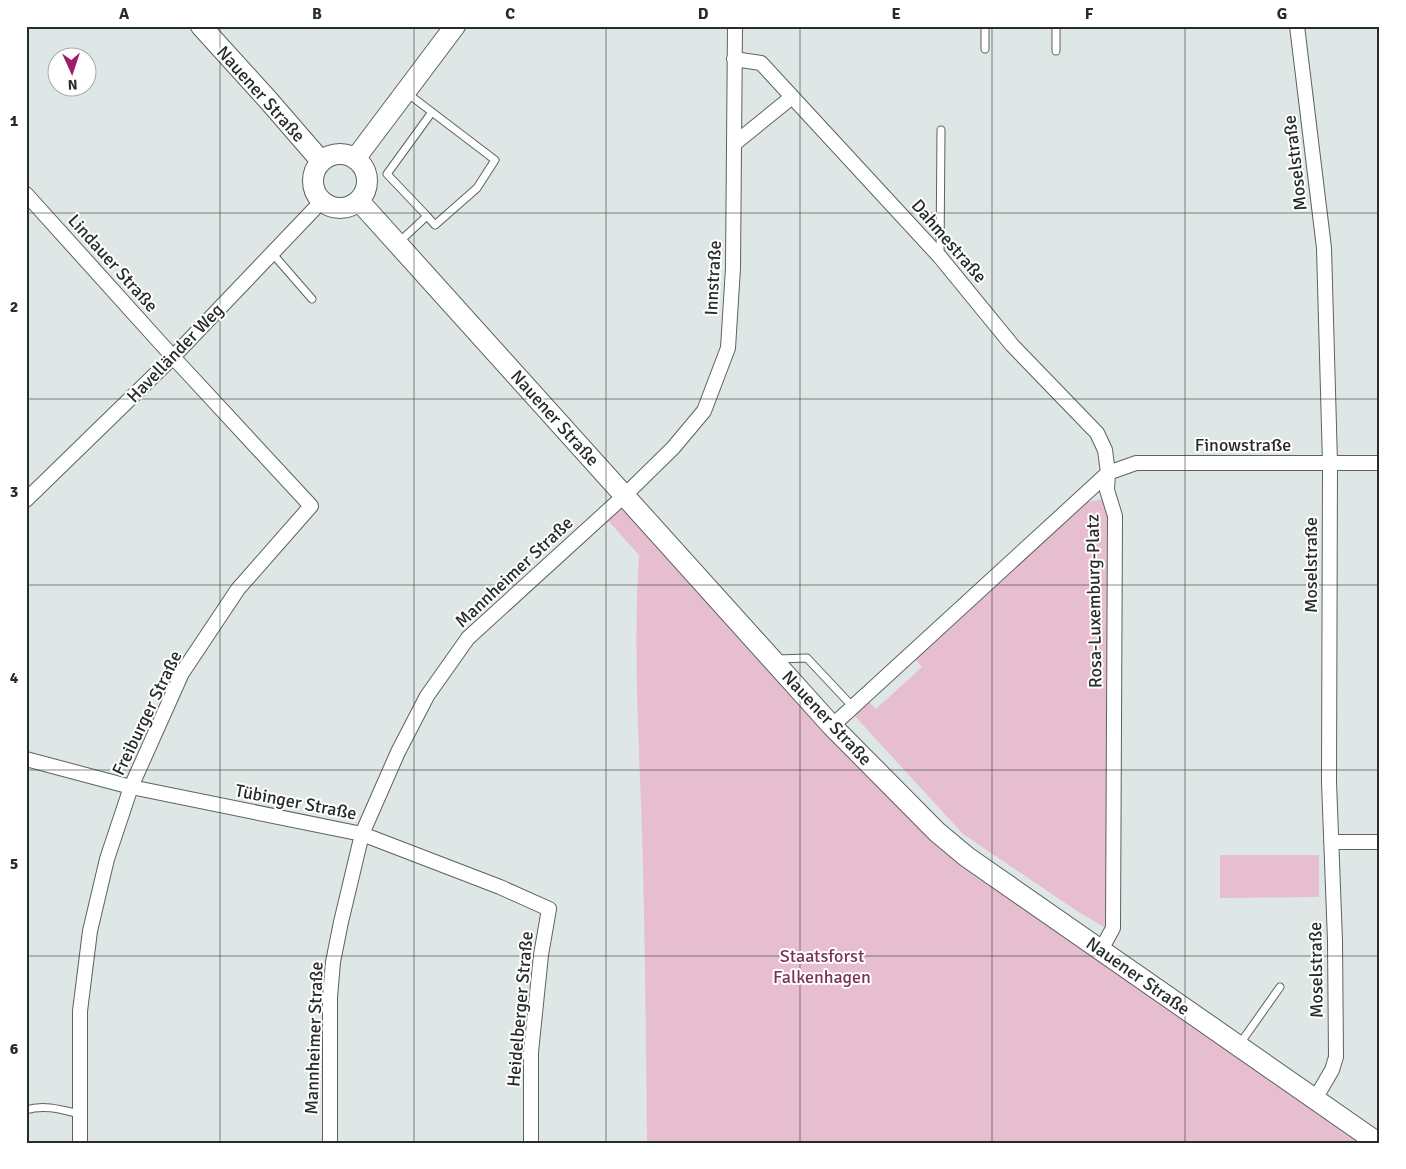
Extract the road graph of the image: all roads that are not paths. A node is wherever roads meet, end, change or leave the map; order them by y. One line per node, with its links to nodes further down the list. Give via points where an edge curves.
1 (201, 26): 16 (main road, Nauener Straße)
2 (455, 26): 10 (main road)
3 (735, 26): 9 (street, Innstraße)
4 (985, 26): 7 (lane)
5 (1056, 26): 8 (lane)
6 (1297, 26): 26 (street, Moselstraße, via 1324,248)
7 (985, 49)
8 (1056, 52)
9 (734, 59): 11 (street, Dahmestraße, via 761,63); 14 (street, Innstraße)
10 (406, 92): 12 (lane); 15 (main road)
11 (792, 97): 14 (street); 23 (street, Dahmestraße)
12 (432, 112): 20 (lane, via 387,174); 20 (lane, via 495,160 477,188 435,225)
13 (941, 130): 23 (lane)
14 (734, 144): 29 (street, Innstraße, via 733,268 728,348 704,411 673,448)
15 (356, 159): 16 (main road, via 338,154); 18 (main road, via 366,175 367,184)
16 (321, 161): 19 (main road, via 312,177 312,186)
17 (26, 194): 25 (street, Lindauer Straße)
18 (359, 201): 19 (main road, via 344,208); 21 (main road, Nauener Straße)
19 (321, 202): 22 (street, Havelländer Weg)
20 (427, 216): 21 (lane)
21 (397, 244): 29 (main road, Nauener Straße)
22 (272, 253): 24 (lane); 25 (street, Havelländer Weg)
23 (940, 257): 28 (street, Dahmestraße, via 1012,345 1097,433 1105,450)
24 (312, 299)
25 (173, 357): 30 (street, Havelländer Weg); 35 (street, Freiburger Straße, via 311,506 238,589 182,673)
26 (1330, 463): 27 (street, Finowstraße); 28 (street, Finowstraße, via 1136,463); 37 (street, Moselstraße)
27 (1380, 463)
28 (1108, 473): 32 (street, Rosa-Luxemburg-Platz); 40 (street, Rosa-Luxemburg-Platz, via 1108,490 1115,516 1113,928)
29 (625, 495): 31 (main road, Nauener Straße); 36 (street, Mannheimer Straße, via 468,638 427,696)
30 (26, 500)
31 (772, 659): 32 (lane, via 807,658); 33 (main road, Nauener Straße)
32 (853, 706): 33 (street, Rosa-Luxemburg-Platz)
33 (832, 726): 40 (main road, Nauener Straße, via 967,857)
34 (26, 759): 35 (street, Tübinger Straße)
35 (131, 787): 36 (street, Tübinger Straße); 45 (street, Freiburger Straße, via 107,859 90,931 80,1011)
36 (362, 834): 39 (street, Tübinger Straße); 47 (street, Mannheimer Straße, via 333,962)
37 (1331, 842): 38 (street); 43 (street, Moselstraße, via 1336,942 1336,1057)
38 (1380, 842)
39 (549, 909): 48 (street, Heidelberger Straße, via 531,1052)
40 (1101, 950): 42 (main road, Nauener Straße)
41 (1280, 987): 42 (lane)
42 (1239, 1046): 43 (main road, Nauener Straße)
43 (1315, 1099): 49 (main road, Nauener Straße)
44 (26, 1110): 45 (lane, via 57,1108)
45 (80, 1114): 46 (street, Freiburger Straße)
46 (80, 1143)
47 (330, 1143)
48 (531, 1143)
49 (1378, 1143)

